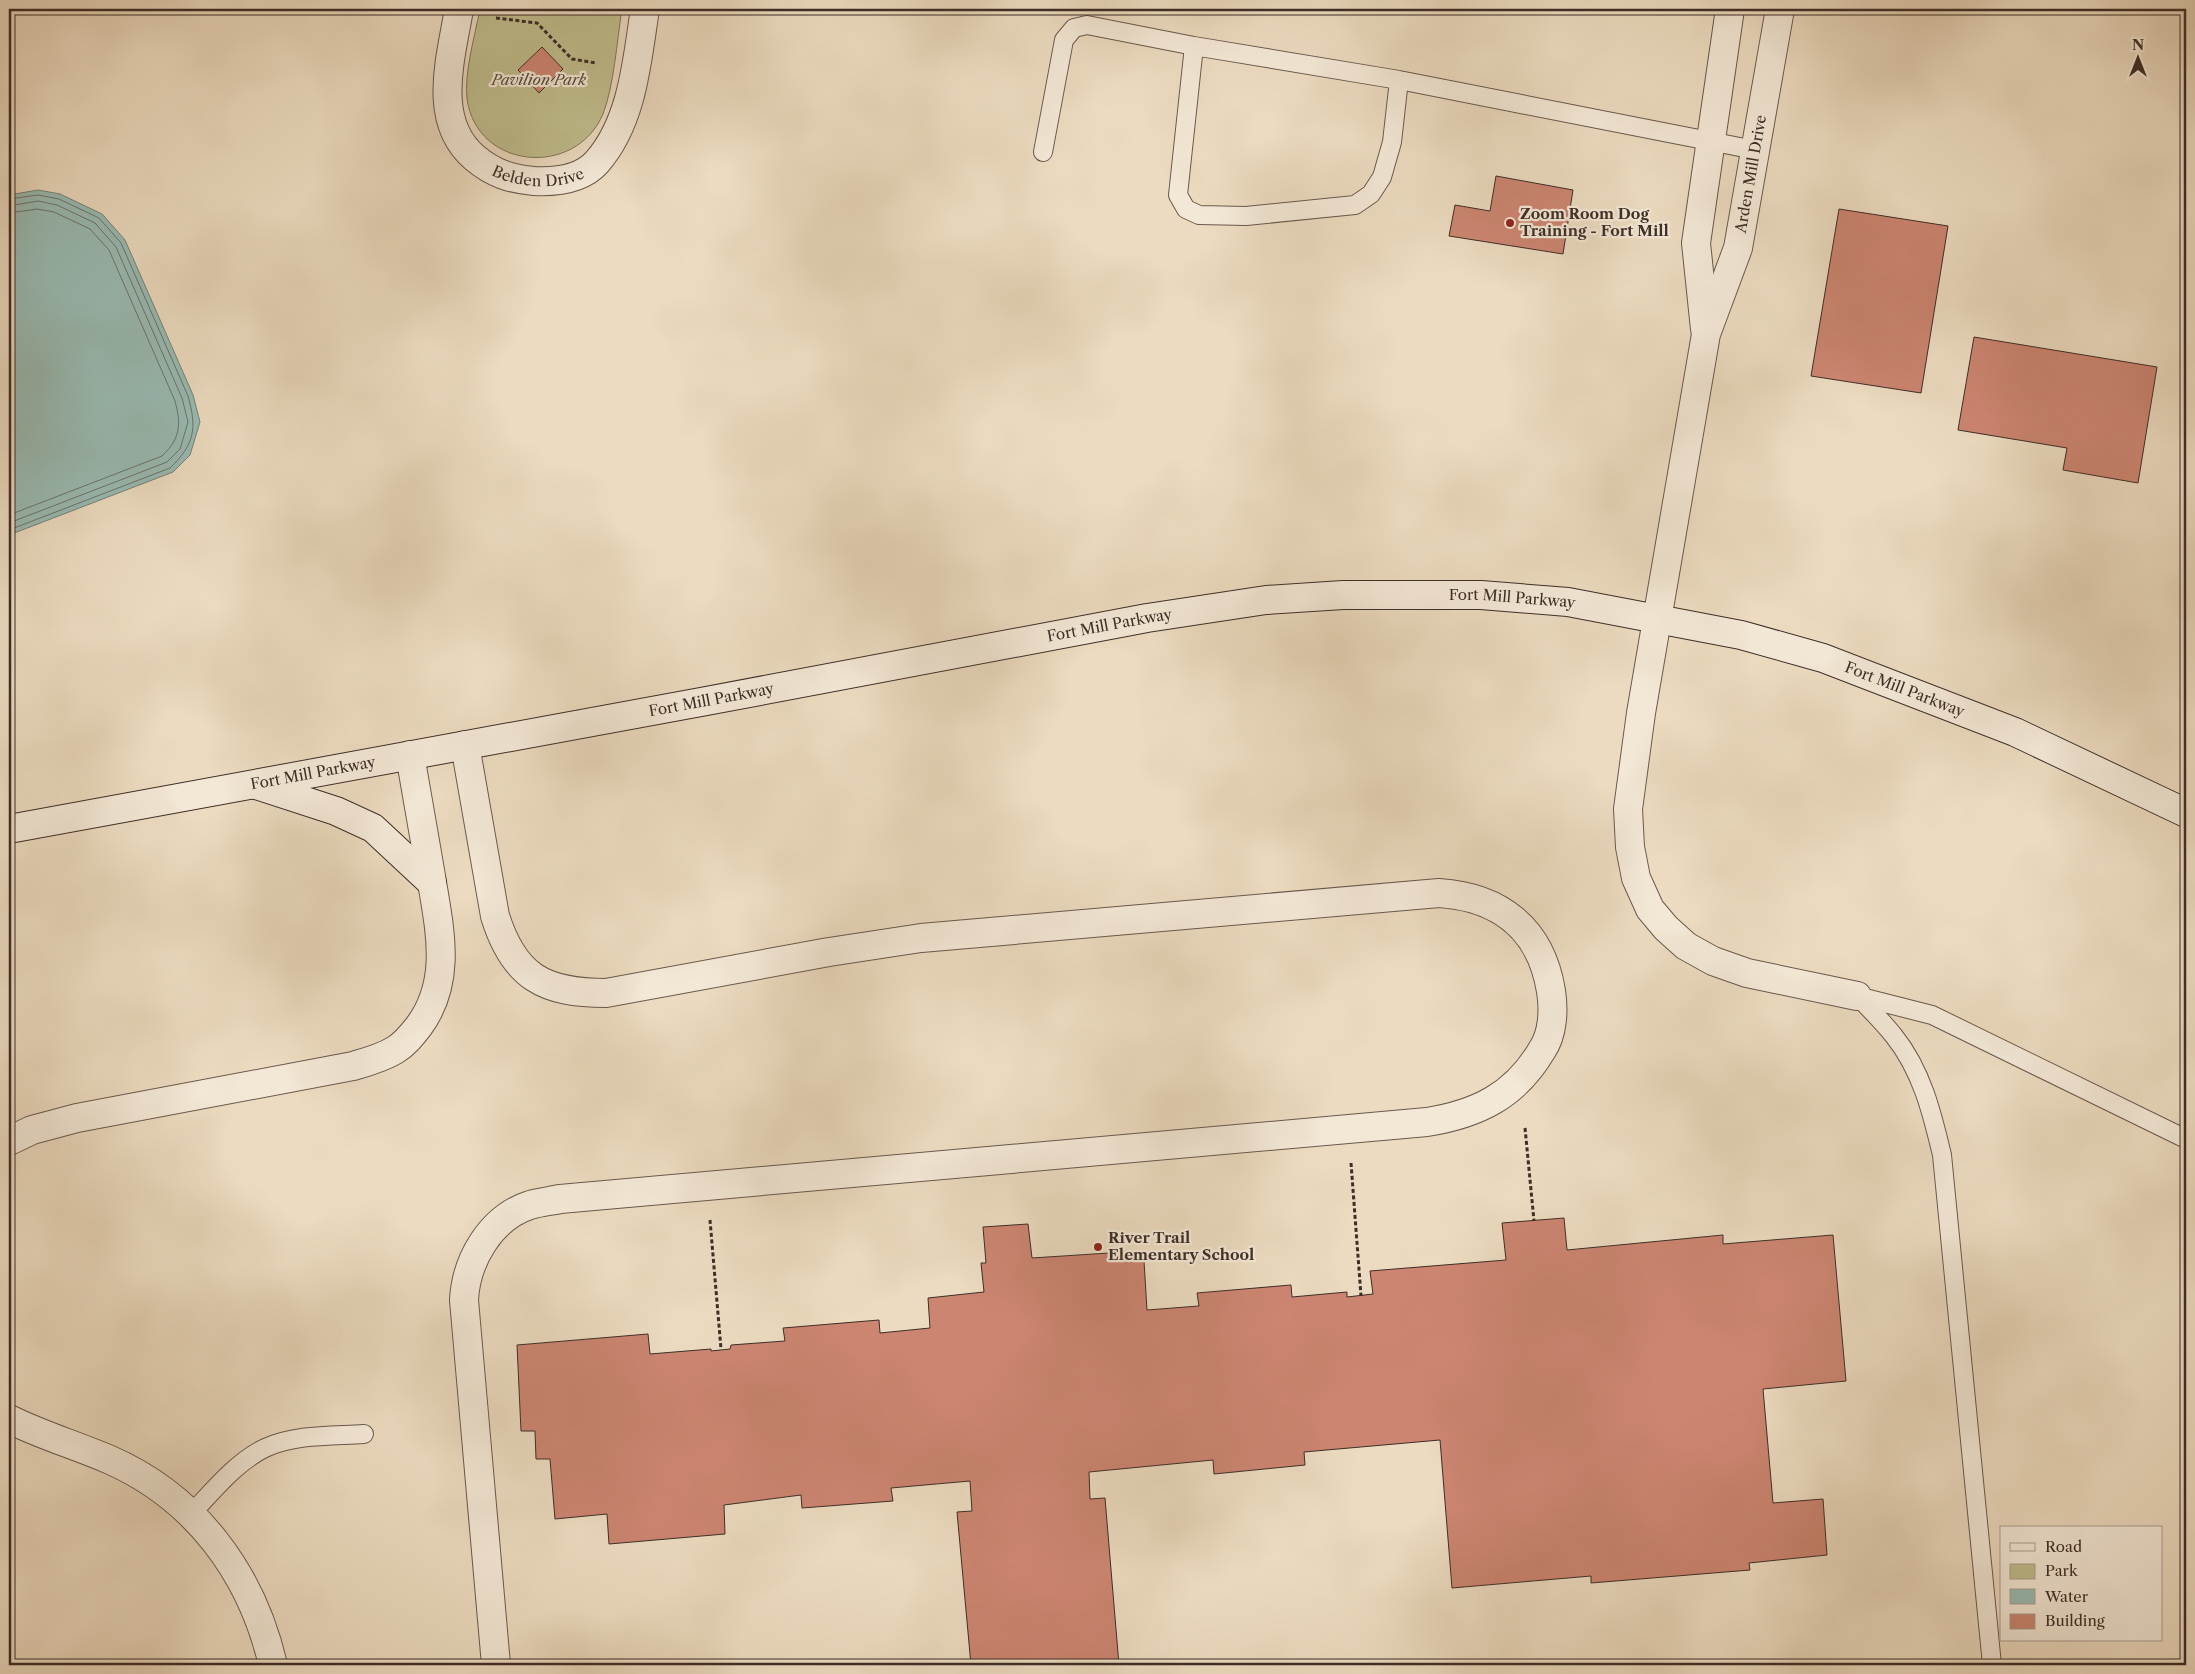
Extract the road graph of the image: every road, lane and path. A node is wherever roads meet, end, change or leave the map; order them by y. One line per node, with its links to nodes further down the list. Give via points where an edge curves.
1 (459, 9): 2 (street, Belden Drive, via 448,76 448,111 456,135 468,153 490,171 522,180 553,182 596,164 611,142 624,116)
2 (645, 9)
3 (1730, 9): 9 (street, Arden Mill Drive)
4 (1780, 9): 10 (street, Arden Mill Drive)
5 (496, 18): 7 (path, via 537,23 572,59)
6 (1194, 46): 8 (lane); 8 (lane, via 1178,195 1186,209 1198,215 1246,216 1354,205 1371,194 1382,176 1392,142); 11 (lane, via 1087,25 1074,28 1064,40)
7 (596, 63)
8 (1400, 80): 9 (lane)
9 (1710, 142): 10 (lane); 12 (street, Arden Mill Drive, via 1696,243)
10 (1755, 150): 12 (street, Arden Mill Drive, via 1738,248)
11 (1043, 152)
12 (1706, 334): 13 (street, Arden Mill Drive)
13 (1655, 618): 14 (street, Fort Mill Parkway, via 1568,602 1481,594 1343,595 1266,600 1147,618); 17 (street, Fort Mill Parkway, via 1741,635 1823,658 2015,732); 20 (street, Arden Mill Drive, via 1628,809 1636,878 1650,909 1686,946 1713,961 1747,973)
14 (465, 745): 15 (street, Fort Mill Parkway); 33 (street, via 501,936 512,957 527,972 559,989 582,994 606,994 921,938 1439,893 1482,901 1521,925 1543,957 1553,1010 1543,1049 1513,1086 1475,1111 1453,1118 560,1199 530,1205 512,1214 476,1253 465,1285)
15 (410, 756): 16 (street, Fort Mill Parkway); 19 (street)
16 (252, 784): 18 (street, Fort Mill Parkway); 19 (street, via 336,811 373,828)
17 (2186, 813)
18 (9, 829)
19 (432, 883): 23 (street, via 442,938 440,980 425,1017 411,1037 396,1049 353,1066 77,1118 32,1130)
20 (1857, 996): 22 (lane, via 1932,1015); 34 (lane, via 1895,1037 1916,1070 1942,1155)
21 (1525, 1128): 26 (path)
22 (2186, 1140)
23 (9, 1141)
24 (1351, 1163): 27 (path)
25 (710, 1220): 28 (path)
26 (1534, 1220)
27 (1361, 1296)
28 (722, 1349)
29 (9, 1419): 31 (street, via 123,1467 162,1490)
30 (364, 1434): 31 (lane, via 313,1437 266,1448 235,1469)
31 (191, 1514): 32 (street, via 224,1550 242,1580 257,1611)
32 (274, 1665)
33 (496, 1665)
34 (1992, 1665)

